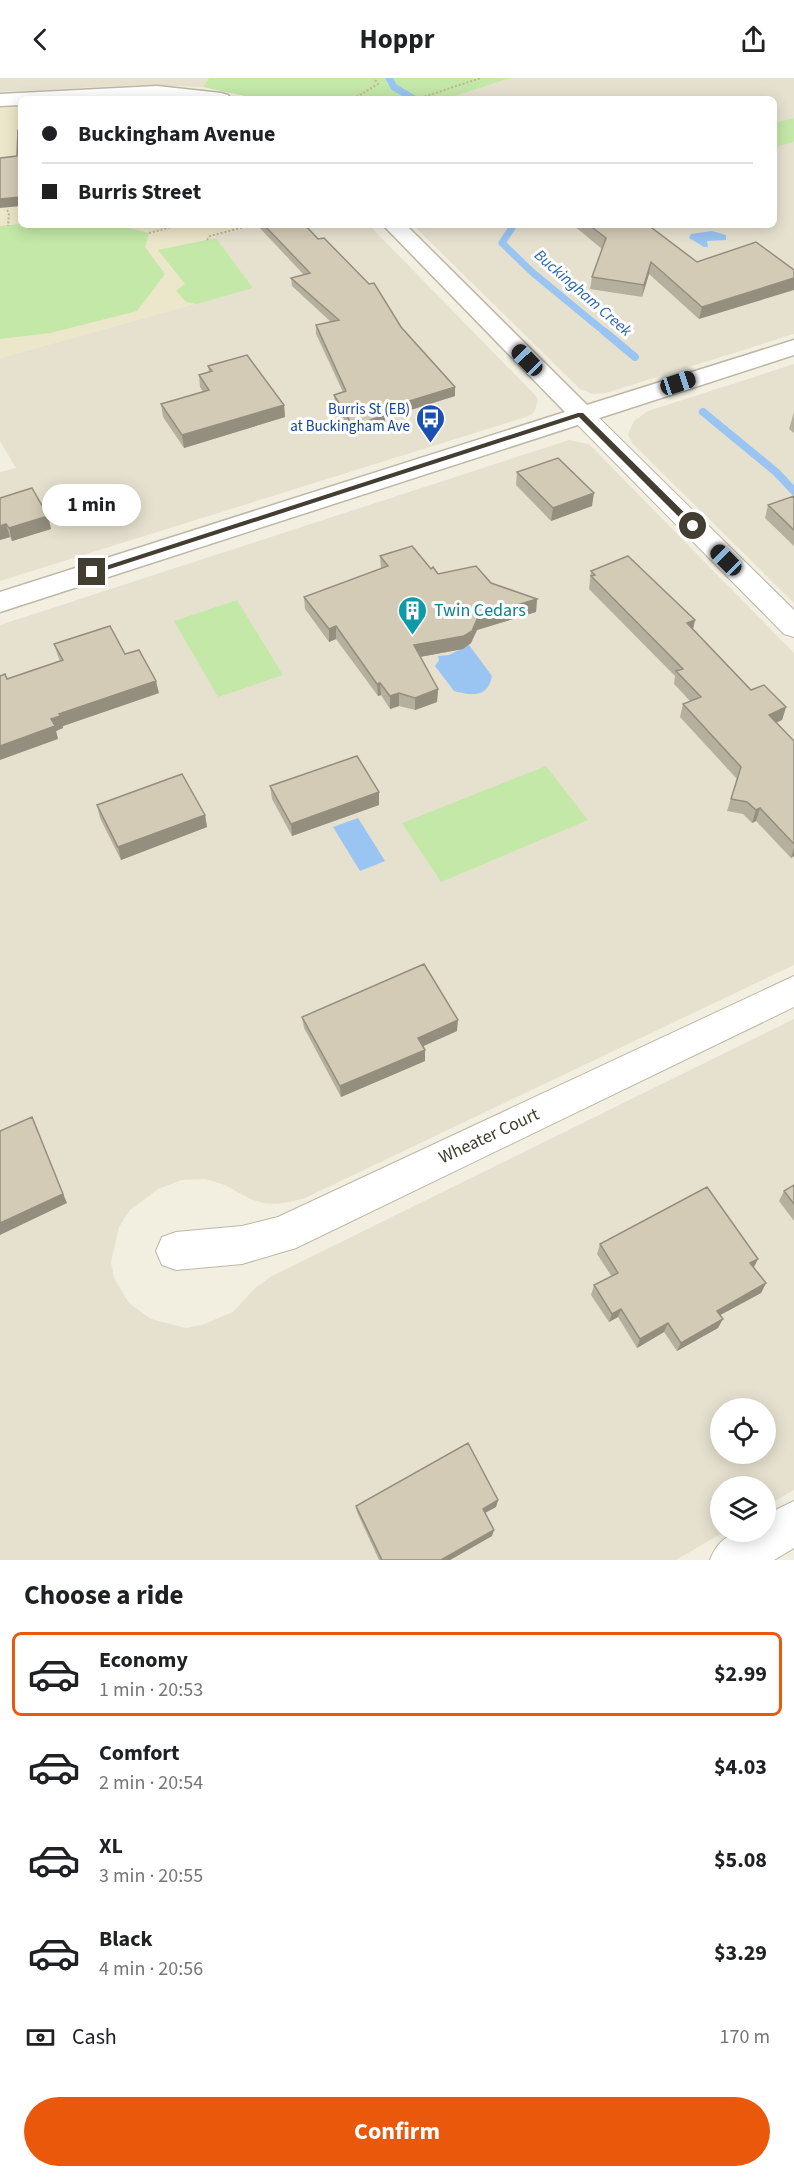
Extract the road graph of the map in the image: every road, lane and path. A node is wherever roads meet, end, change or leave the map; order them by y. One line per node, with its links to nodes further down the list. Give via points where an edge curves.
1 (374, 78): 5 (path, via 378,84)
2 (481, 78): 6 (path)
3 (78, 96): 4 (street, via 157,92)
4 (194, 96)
5 (358, 96)
6 (427, 96)
7 (18, 99): 8 (street)
8 (0, 100)
9 (7, 210): 10 (path)
10 (8, 226)
11 (168, 228): 14 (path)
12 (241, 228): 15 (path)
13 (397, 228): 17 (street)
14 (149, 233)
15 (207, 240)
16 (794, 347): 17 (street)
17 (581, 414): 18 (street); 19 (street)
18 (0, 602)
19 (794, 627)
20 (794, 991): 21 (street, Wheater Court, via 282,1235 242,1245)
21 (176, 1251)
22 (794, 1523): 23 (street)
23 (732, 1560)

